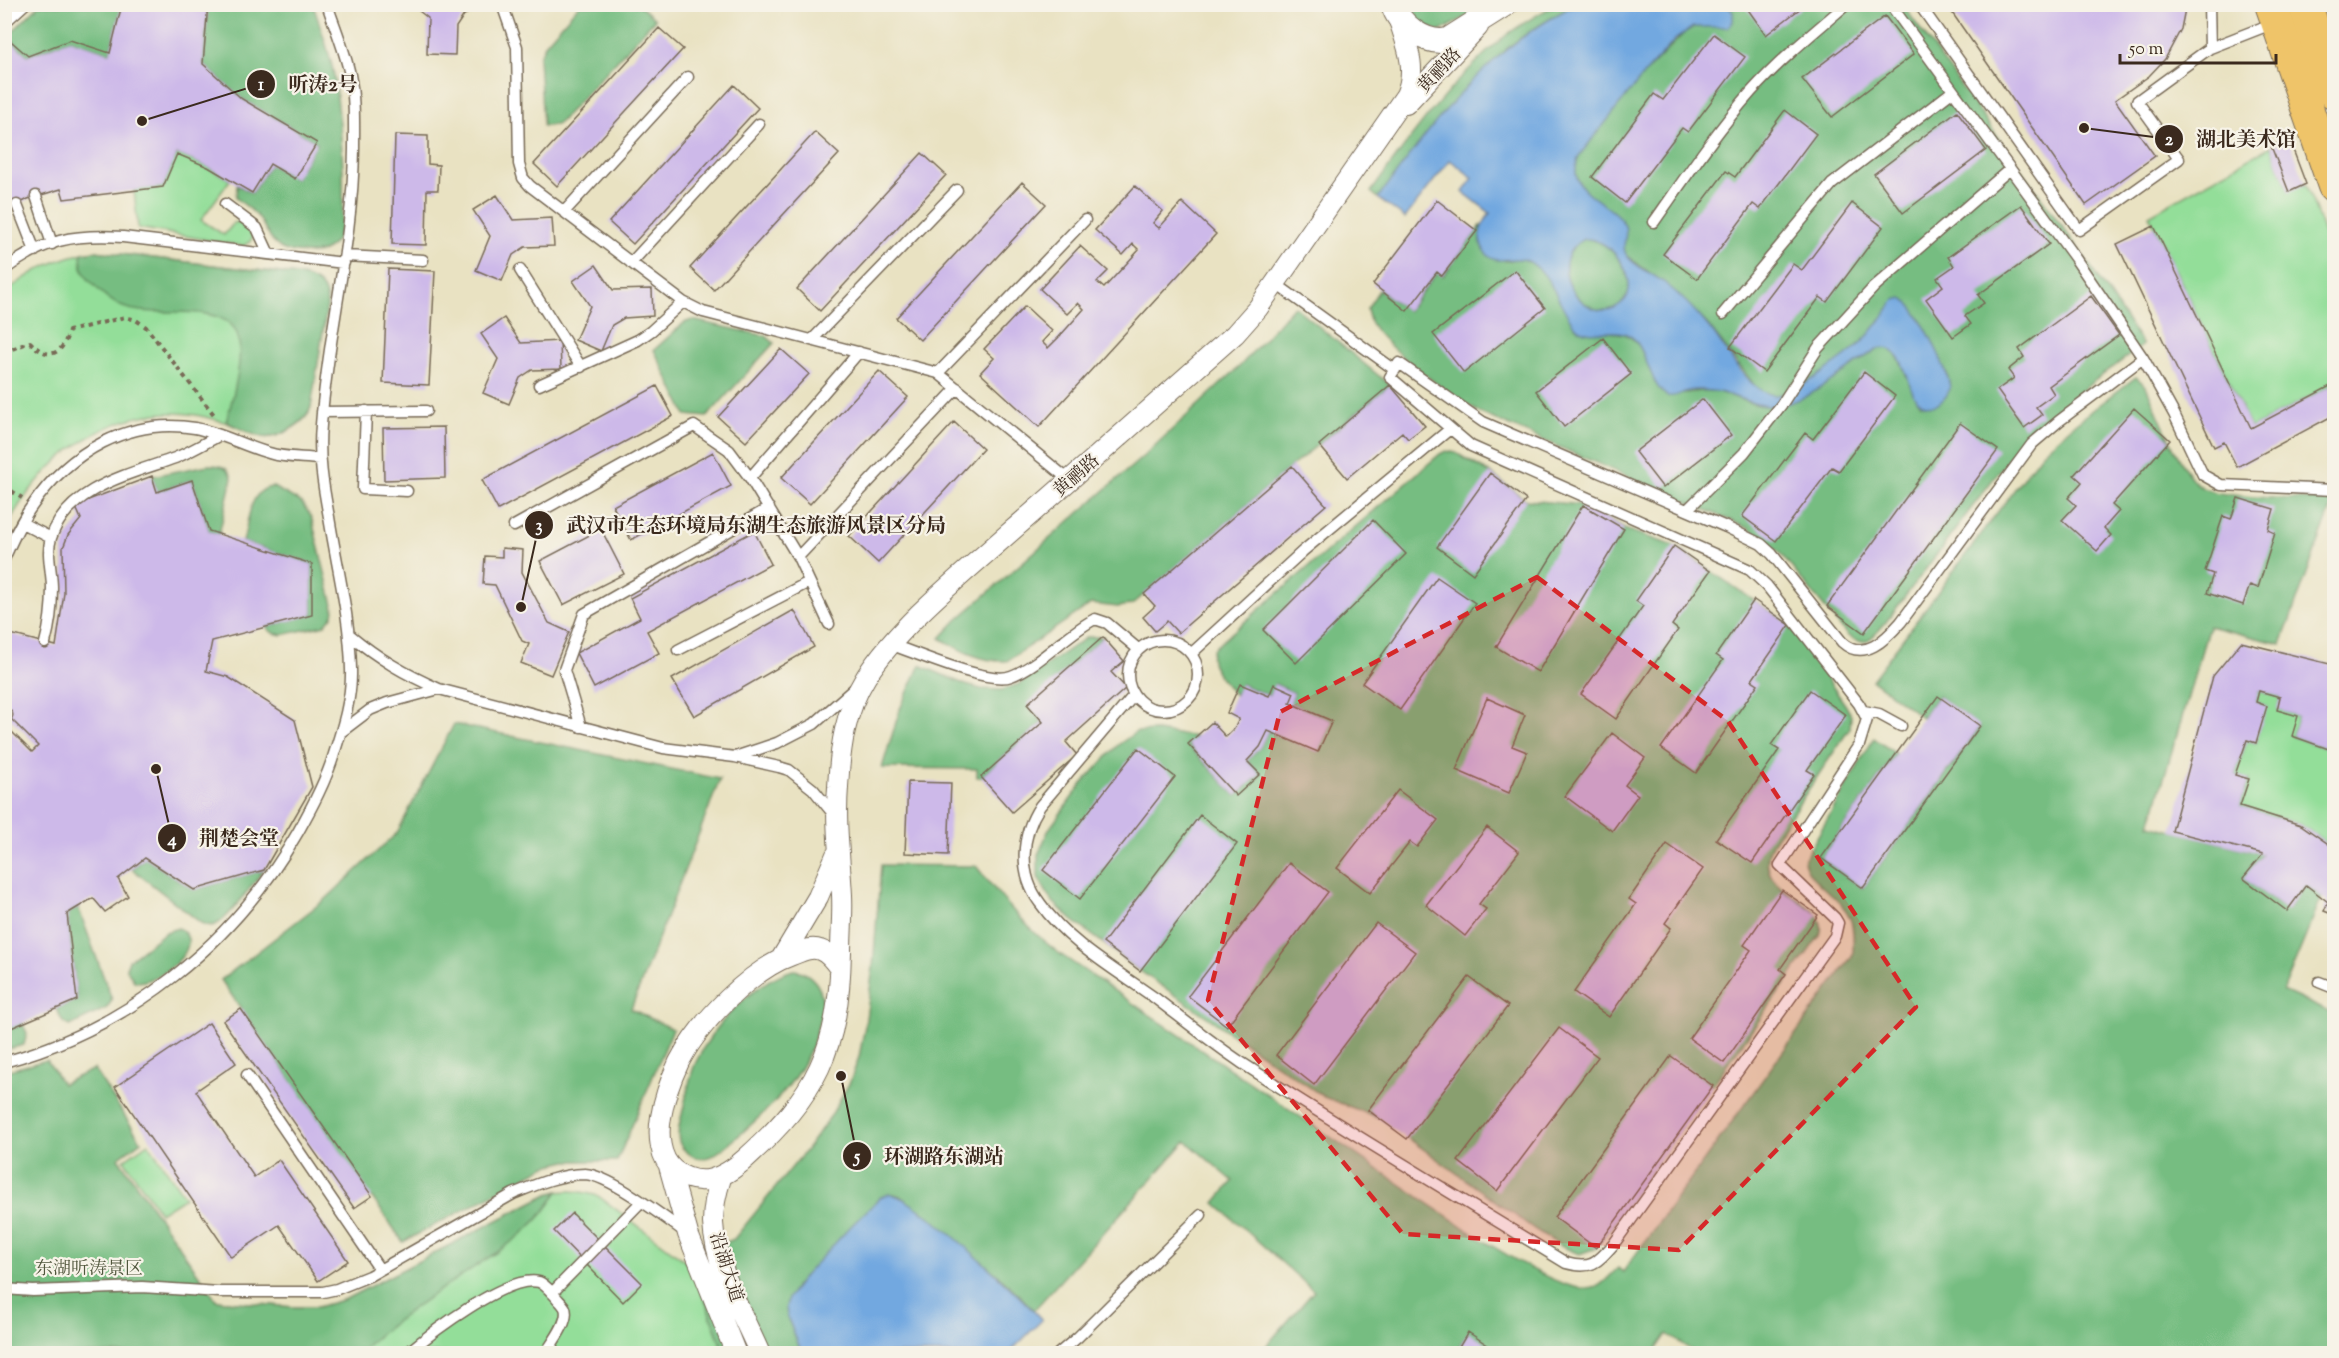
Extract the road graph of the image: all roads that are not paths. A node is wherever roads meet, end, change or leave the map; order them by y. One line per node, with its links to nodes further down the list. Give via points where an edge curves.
1 (25, 4): 12 (lane)
2 (327, 4): 31 (lane, via 353,99 354,189)
3 (502, 4): 25 (lane, via 517,47 520,172 530,186)
4 (1847, 4): 27 (lane, via 1751,92)
5 (1890, 4): 15 (lane)
6 (1919, 4): 13 (lane, via 2079,230 2179,159 2138,101)
7 (2209, 4): 13 (lane)
8 (2305, 4): 16 (highway)
9 (1396, 10): 10 (street, 黄鹂路, via 1424,38 1441,42); 17 (street, 黄鹂路, via 1411,59 1411,79 1406,95)
10 (1497, 10): 17 (street, 黄鹂路)
11 (2274, 13): 13 (lane); 20 (main road)
12 (4, 23)
13 (2210, 48)
14 (688, 77): 25 (lane)
15 (1953, 91): 19 (lane); 38 (lane, via 1832,184)
16 (2334, 92)
17 (1387, 123): 36 (street, 黄鹂路, via 1353,167)
18 (759, 124): 33 (lane)
19 (2010, 169): 41 (lane); 58 (lane, via 1874,287 1818,348 1744,453)
20 (2334, 186)
21 (957, 190): 39 (lane)
22 (36, 196): 28 (lane)
23 (225, 204): 30 (lane, via 257,228)
24 (17, 205): 29 (lane)
25 (564, 212): 33 (lane)
26 (1085, 220): 44 (lane)
27 (1654, 222)
28 (52, 244): 29 (lane); 30 (lane, via 75,236 100,236)
29 (35, 251): 34 (lane)
30 (269, 254): 31 (lane)
31 (344, 259): 32 (lane); 49 (lane)
32 (423, 260)
33 (631, 263): 37 (lane)
34 (4, 270)
35 (520, 270): 42 (lane)
36 (1276, 284): 43 (lane); 54 (street, 黄鹂路, via 1235,334)
37 (683, 302): 39 (lane, via 703,312); 42 (lane, via 638,340)
38 (1723, 314)
39 (812, 340): 40 (lane)
40 (859, 352): 44 (lane); 53 (lane)
41 (2143, 358): 55 (lane, via 2203,475 2221,484); 58 (lane, via 2032,444 1919,599 1893,631 1868,649 1857,650 1842,642 1761,544)
42 (581, 367): 45 (lane)
43 (1395, 370): 50 (lane, via 1390,377); 58 (lane, via 1399,363 1483,422)
44 (938, 373): 46 (lane)
45 (539, 385)
46 (957, 388): 54 (lane); 62 (lane)
47 (366, 411): 48 (lane); 49 (lane); 56 (lane, via 363,489)
48 (426, 411)
49 (322, 412): 52 (lane)
50 (1450, 429): 71 (lane, via 1303,551); 75 (lane, via 1491,457 1750,570 1767,586)
51 (220, 435): 52 (lane, via 271,454); 59 (lane, via 155,425 124,432 74,462 44,491); 61 (lane, via 177,457 118,477 90,493 70,509)
52 (319, 459): 66 (lane)
53 (750, 478): 57 (lane); 60 (lane, via 729,450 694,426)
54 (1069, 480): 68 (street, 黄鹂路, via 941,594)
55 (2334, 490)
56 (407, 491)
57 (770, 508): 62 (lane); 77 (lane, via 584,614 564,670)
58 (1687, 510)
59 (22, 523): 61 (lane); 63 (lane)
60 (514, 526)
61 (51, 538): 67 (lane, via 51,611)
62 (798, 556): 64 (lane)
63 (4, 559)
64 (809, 582): 65 (lane); 70 (lane)
65 (829, 624)
66 (350, 635): 73 (lane, via 377,657); 78 (lane, via 351,687)
67 (45, 643)
68 (892, 645): 69 (lane, via 984,676 1003,678 1020,671 1095,619 1107,623); 72 (street, 黄鹂路)
69 (1138, 649): 71 (lane, via 1160,639 1183,644); 74 (lane, via 1128,672)
70 (678, 650)
71 (1192, 653): 74 (lane, via 1199,674 1192,695 1184,703 1163,710 1152,708)
72 (866, 678): 79 (lane, via 814,724 777,743); 80 (street, 黄鹂路, via 844,729)
73 (439, 689): 77 (lane); 78 (lane, via 370,710)
74 (1134, 695): 75 (lane, via 1031,820 1024,856 1029,883 1039,903 1069,935 1241,1062 1566,1263 1581,1267 1593,1264 1613,1245 1835,936 1838,923 1780,866 1859,745 1866,727)
75 (1864, 711): 76 (lane)
76 (1901, 726)
77 (581, 728): 79 (lane, via 663,748)
78 (341, 732): 86 (lane, via 328,774 288,850 242,912 205,951 109,1020 38,1053)
79 (735, 757): 80 (lane, via 789,770 813,789)
80 (836, 817): 81 (street, 黄鹂路)
81 (837, 853): 82 (street, via 818,897); 83 (street, 黄鹂路, via 842,896)
82 (782, 959): 83 (street, via 807,949 819,950); 88 (street, via 722,1006 680,1062 659,1127)
83 (840, 969): 89 (street, 黄鹂路, via 831,1040 811,1084 766,1139)
84 (2319, 982): 85 (lane)
85 (2334, 988)
86 (4, 1062)
87 (247, 1075): 93 (lane)
88 (669, 1166): 89 (street, via 698,1180); 92 (street)
89 (721, 1178): 99 (street, 沿湖大道, via 714,1207 715,1237)
90 (641, 1202): 92 (lane); 93 (lane, via 593,1176 553,1179 513,1194); 95 (lane)
91 (1201, 1215): 100 (lane)
92 (688, 1234): 98 (street)
93 (380, 1270): 94 (lane, via 323,1292 142,1287)
94 (4, 1289)
95 (552, 1293): 96 (lane, via 541,1283 532,1282 502,1291 454,1317); 97 (lane, via 565,1307 565,1314)
96 (406, 1353)
97 (545, 1353)
98 (736, 1353)
99 (760, 1353)
100 (1058, 1353)

